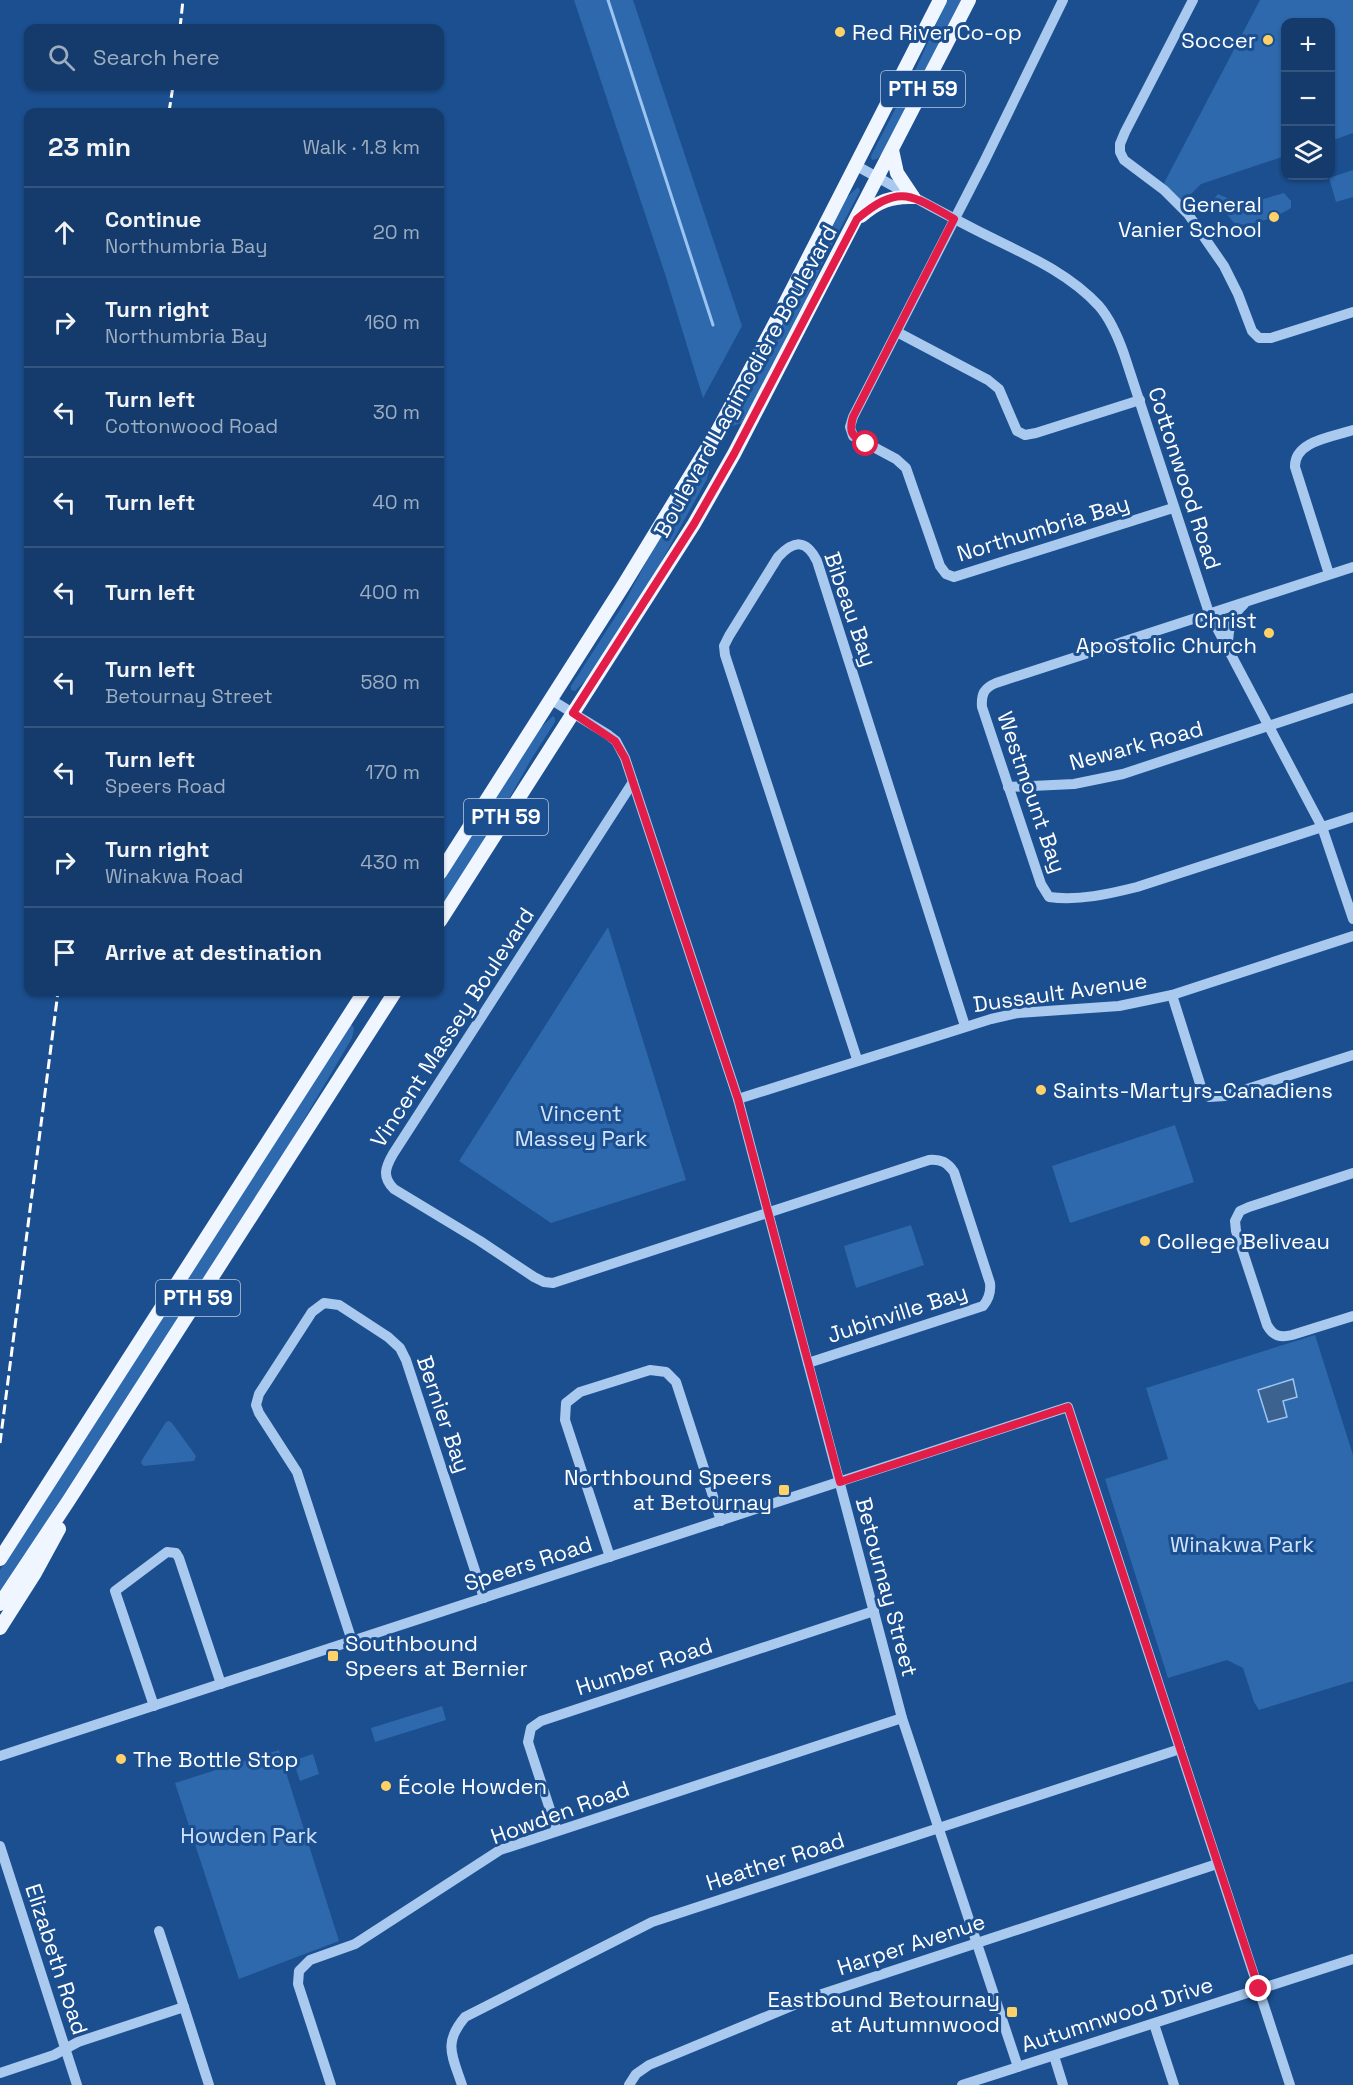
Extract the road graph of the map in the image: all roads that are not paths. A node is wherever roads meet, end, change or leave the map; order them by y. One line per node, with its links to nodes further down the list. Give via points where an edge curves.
1 (940, 0): 6 (main road, Boulevard Lagimodière Boulevard / PTH 59)
2 (969, 0): 5 (main road, Boulevard Lagimodière Boulevard / PTH 59)
3 (1063, 0): 10 (street, Northumbria Bay)
4 (1193, 0): 11 (street, via 1125,132 1120,144 1124,160 1164,190 1199,228 1224,266 1252,331 1259,338 1271,339)
5 (892, 150): 7 (main road, Boulevard Lagimodière Boulevard / PTH 59); 8 (main road, via 897,173)
6 (855, 165): 7 (street, Cottonwood Road); 22 (main road, Boulevard Lagimodière Boulevard / PTH 59, via 717,432)
7 (878, 178): 8 (street, Cottonwood Road); 9 (main road, Boulevard Lagimodière Boulevard / PTH 59)
8 (913, 197): 9 (main road, via 881,201); 10 (street, Cottonwood Road)
9 (857, 219): 23 (main road, Boulevard Lagimodière Boulevard / PTH 59, via 723,474)
10 (954, 219): 12 (street, Northumbria Bay); 13 (street, Cottonwood Road, via 1060,272 1101,308 1116,333)
11 (1353, 312)
12 (897, 332): 13 (street, via 988,380 1004,398 1012,424 1025,435); 15 (street, Northumbria Bay, via 850,427 853,436 906,468 946,574 962,576)
13 (1140, 400): 15 (street, Cottonwood Road)
14 (1353, 430): 17 (street, via 1308,445 1294,459)
15 (1173, 508): 19 (street, Cottonwood Road)
16 (1353, 567): 17 (street)
17 (1329, 574): 18 (street)
18 (1246, 601): 19 (street); 20 (street, via 1234,614)
19 (1209, 613): 20 (street, Cottonwood Road); 26 (street, Westmount Bay, via 986,687 982,707)
20 (1228, 647): 24 (street, Cottonwood Road)
21 (1353, 698): 24 (street, Newark Road)
22 (550, 699): 23 (street, Betournay Street); 29 (main road, Boulevard Lagimodière Boulevard / PTH 59)
23 (573, 713): 25 (street, Betournay Street, via 615,741); 30 (main road, Boulevard Lagimodière Boulevard / PTH 59)
24 (1270, 726): 26 (street, Newark Road, via 1093,781); 28 (street, Cottonwood Road)
25 (633, 782): 41 (street, Betournay Street); 43 (street, Vincent Massey Boulevard, via 393,1154 385,1174 387,1182 534,1277 553,1283)
26 (1008, 787): 28 (street, Westmount Bay, via 1049,897 1102,896)
27 (1353, 817): 28 (street)
28 (1322, 827): 31 (street, Cottonwood Road)
29 (444, 867)
30 (444, 915)
31 (1353, 919)
32 (1353, 936): 33 (street, Dussault Avenue)
33 (1172, 995): 38 (street, Dussault Avenue, via 1119,1006 1018,1013); 39 (street, via 1202,1090 1209,1097 1225,1096)
34 (361, 996): 36 (main road, PTH 59)
35 (392, 996): 37 (main road, PTH 59)
36 (352, 1010): 37 (main road); 50 (main road, PTH 59)
37 (374, 1024): 47 (main road, PTH 59)
38 (965, 1026): 40 (street, Dussault Avenue); 40 (street, Bibeau Bay, via 817,561 805,545 796,544 778,557 729,636 725,655)
39 (1353, 1054)
40 (857, 1059): 41 (street, Dussault Avenue)
41 (738, 1099): 43 (street, Betournay Street)
42 (1353, 1173): 44 (street, via 1240,1211 1235,1221 1267,1325 1275,1335 1292,1335)
43 (768, 1212): 45 (street, Betournay Street); 45 (street, Jubinville Bay, via 939,1159 954,1172 990,1283 990,1294 983,1306)
44 (1353, 1316)
45 (808, 1363): 46 (street, Betournay Street)
46 (840, 1482): 48 (street, Speers Road); 53 (street, Betournay Street); 59 (street, Speers Road, via 1068,1407)
47 (69, 1500): 52 (main road, PTH 59); 54 (main road, via 57,1535)
48 (721, 1521): 49 (street, Speers Road); 49 (street, via 676,1382 666,1372 650,1370 580,1392 566,1402 565,1420)
49 (610, 1557): 51 (street, Speers Road)
50 (0, 1559)
51 (484, 1598): 55 (street, Speers Road); 55 (street, Bernier Bay, via 400,1348 339,1305 324,1303 312,1312 259,1394 256,1405 297,1472)
52 (0, 1604)
53 (874, 1611): 58 (street, Betournay Street); 62 (street, Humber Road, via 541,1721 531,1728 528,1742)
54 (0, 1628)
55 (352, 1641): 56 (street, Speers Road)
56 (221, 1684): 57 (street, Speers Road); 57 (street, via 179,1558 167,1552 115,1591)
57 (154, 1706): 60 (street, Speers Road)
58 (902, 1718): 61 (street, Betournay Street); 62 (street, Howden Road)
59 (1180, 1749): 61 (street, Heather Road); 64 (street)
60 (0, 1756)
61 (938, 1828): 66 (street, Betournay Street); 78 (street, Heather Road, via 639,1928 465,2017 450,2042)
62 (557, 1831): 77 (street, Howden Road, via 500,1850 355,1944 310,1960 299,1971 298,1984)
63 (0, 1846): 71 (street, Elizabeth Road)
64 (1217, 1864): 66 (street, Harper Avenue); 68 (street)
65 (159, 1931): 69 (street)
66 (976, 1943): 73 (street, Betournay Street); 79 (street, Harper Avenue, via 816,1996 650,2065 636,2074)
67 (1353, 1959): 68 (street, Autumnwood Drive)
68 (1259, 1989): 70 (street, Autumnwood Drive); 83 (street)
69 (184, 2007): 71 (street, via 78,2042); 76 (street)
70 (1154, 2024): 72 (street, Autumnwood Drive); 82 (street)
71 (65, 2050): 74 (street); 75 (street, Elizabeth Road)
72 (1053, 2056): 73 (street, Autumnwood Drive); 81 (street)
73 (1018, 2067): 80 (street, Autumnwood Drive)
74 (0, 2073)
75 (77, 2085)
76 (209, 2085)
77 (331, 2085)
78 (462, 2085)
79 (629, 2085)
80 (962, 2085)
81 (1063, 2085)
82 (1174, 2085)
83 (1290, 2085)

